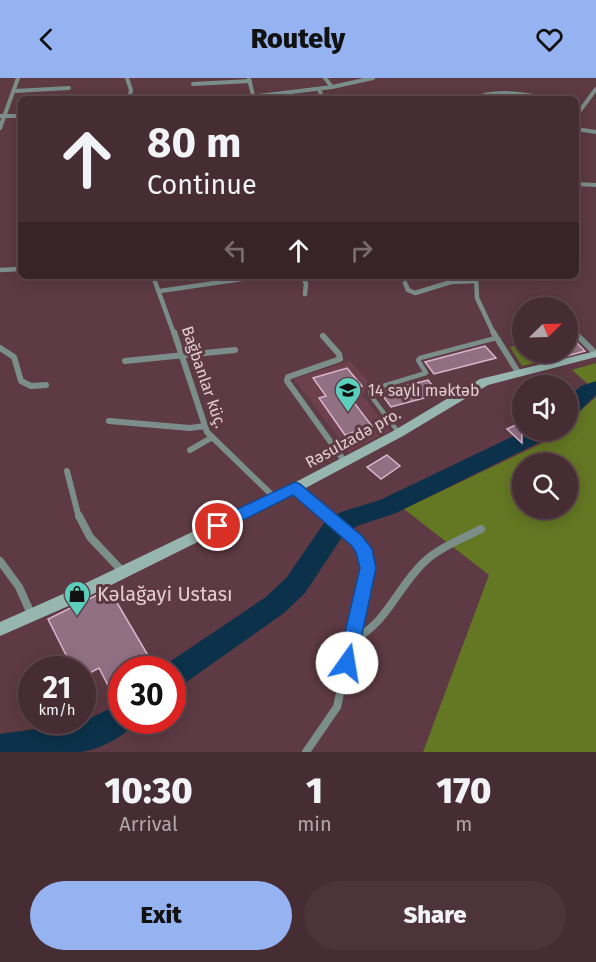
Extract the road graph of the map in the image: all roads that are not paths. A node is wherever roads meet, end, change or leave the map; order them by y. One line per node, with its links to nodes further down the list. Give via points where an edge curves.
1 (18, 78): 11 (street)
2 (127, 78): 12 (street)
3 (325, 78): 7 (street)
4 (373, 78): 7 (street)
5 (249, 79): 6 (street); 13 (street)
6 (193, 84)
7 (332, 87): 9 (street)
8 (69, 88): 11 (street)
9 (319, 89): 14 (street); 15 (street)
10 (596, 89): 18 (street)
11 (15, 91): 24 (street)
12 (130, 96)
13 (253, 96)
14 (268, 96)
15 (322, 96)
16 (478, 96): 17 (street)
17 (516, 96)
18 (590, 97): 19 (street); 21 (street)
19 (596, 98)
20 (579, 103): 21 (street)
21 (584, 104): 22 (street)
22 (579, 112)
23 (0, 116): 24 (street)
24 (6, 116): 25 (street); 26 (street)
25 (18, 116)
26 (0, 128)
27 (579, 129): 28 (street)
28 (596, 132)
29 (579, 184): 30 (street)
30 (596, 185)
31 (18, 269): 32 (street)
32 (0, 270)
33 (154, 279): 39 (street, Bağbanlar küç.)
34 (242, 279): 39 (street)
35 (304, 279): 40 (street)
36 (470, 279): 38 (street, via 415,293)
37 (476, 279): 43 (street, via 479,301)
38 (405, 283)
39 (160, 291): 47 (street, Bağbanlar küç.)
40 (305, 294)
41 (323, 336): 56 (street, via 340,359 288,377 287,381)
42 (578, 337): 46 (street)
43 (496, 338): 49 (street); 53 (lane, via 420,358 426,373 370,390)
44 (0, 348): 50 (street, via 14,357 21,381 31,386)
45 (235, 350): 47 (street)
46 (596, 354): 49 (street, Rəsulzadə pro.)
47 (182, 356): 48 (street); 52 (street, Bağbanlar küç.)
48 (125, 361)
49 (518, 372): 53 (street, Rəsulzadə pro., via 484,382)
50 (46, 385)
51 (109, 421): 52 (street)
52 (205, 426): 54 (street, Bağbanlar küç.)
53 (399, 433): 56 (street, Rəsulzadə pro.)
54 (211, 438): 55 (street); 59 (street, Bağbanlar küç.)
55 (190, 450)
56 (345, 462): 58 (street, Rəsulzadə pro.)
57 (67, 471): 62 (street, via 78,515 86,530)
58 (295, 488): 59 (street, Rəsulzadə pro.); 65 (street, via 364,549 368,568)
59 (275, 498): 62 (street, Rəsulzadə pro.)
60 (481, 529): 65 (street, via 433,554 377,627)
61 (0, 561): 63 (street, via 24,593)
62 (123, 572): 63 (street, Rəsulzadə pro.)
63 (32, 616): 64 (street, Rəsulzadə pro.)
64 (0, 630)
65 (352, 641): 66 (street, via 337,707)
66 (306, 752)

